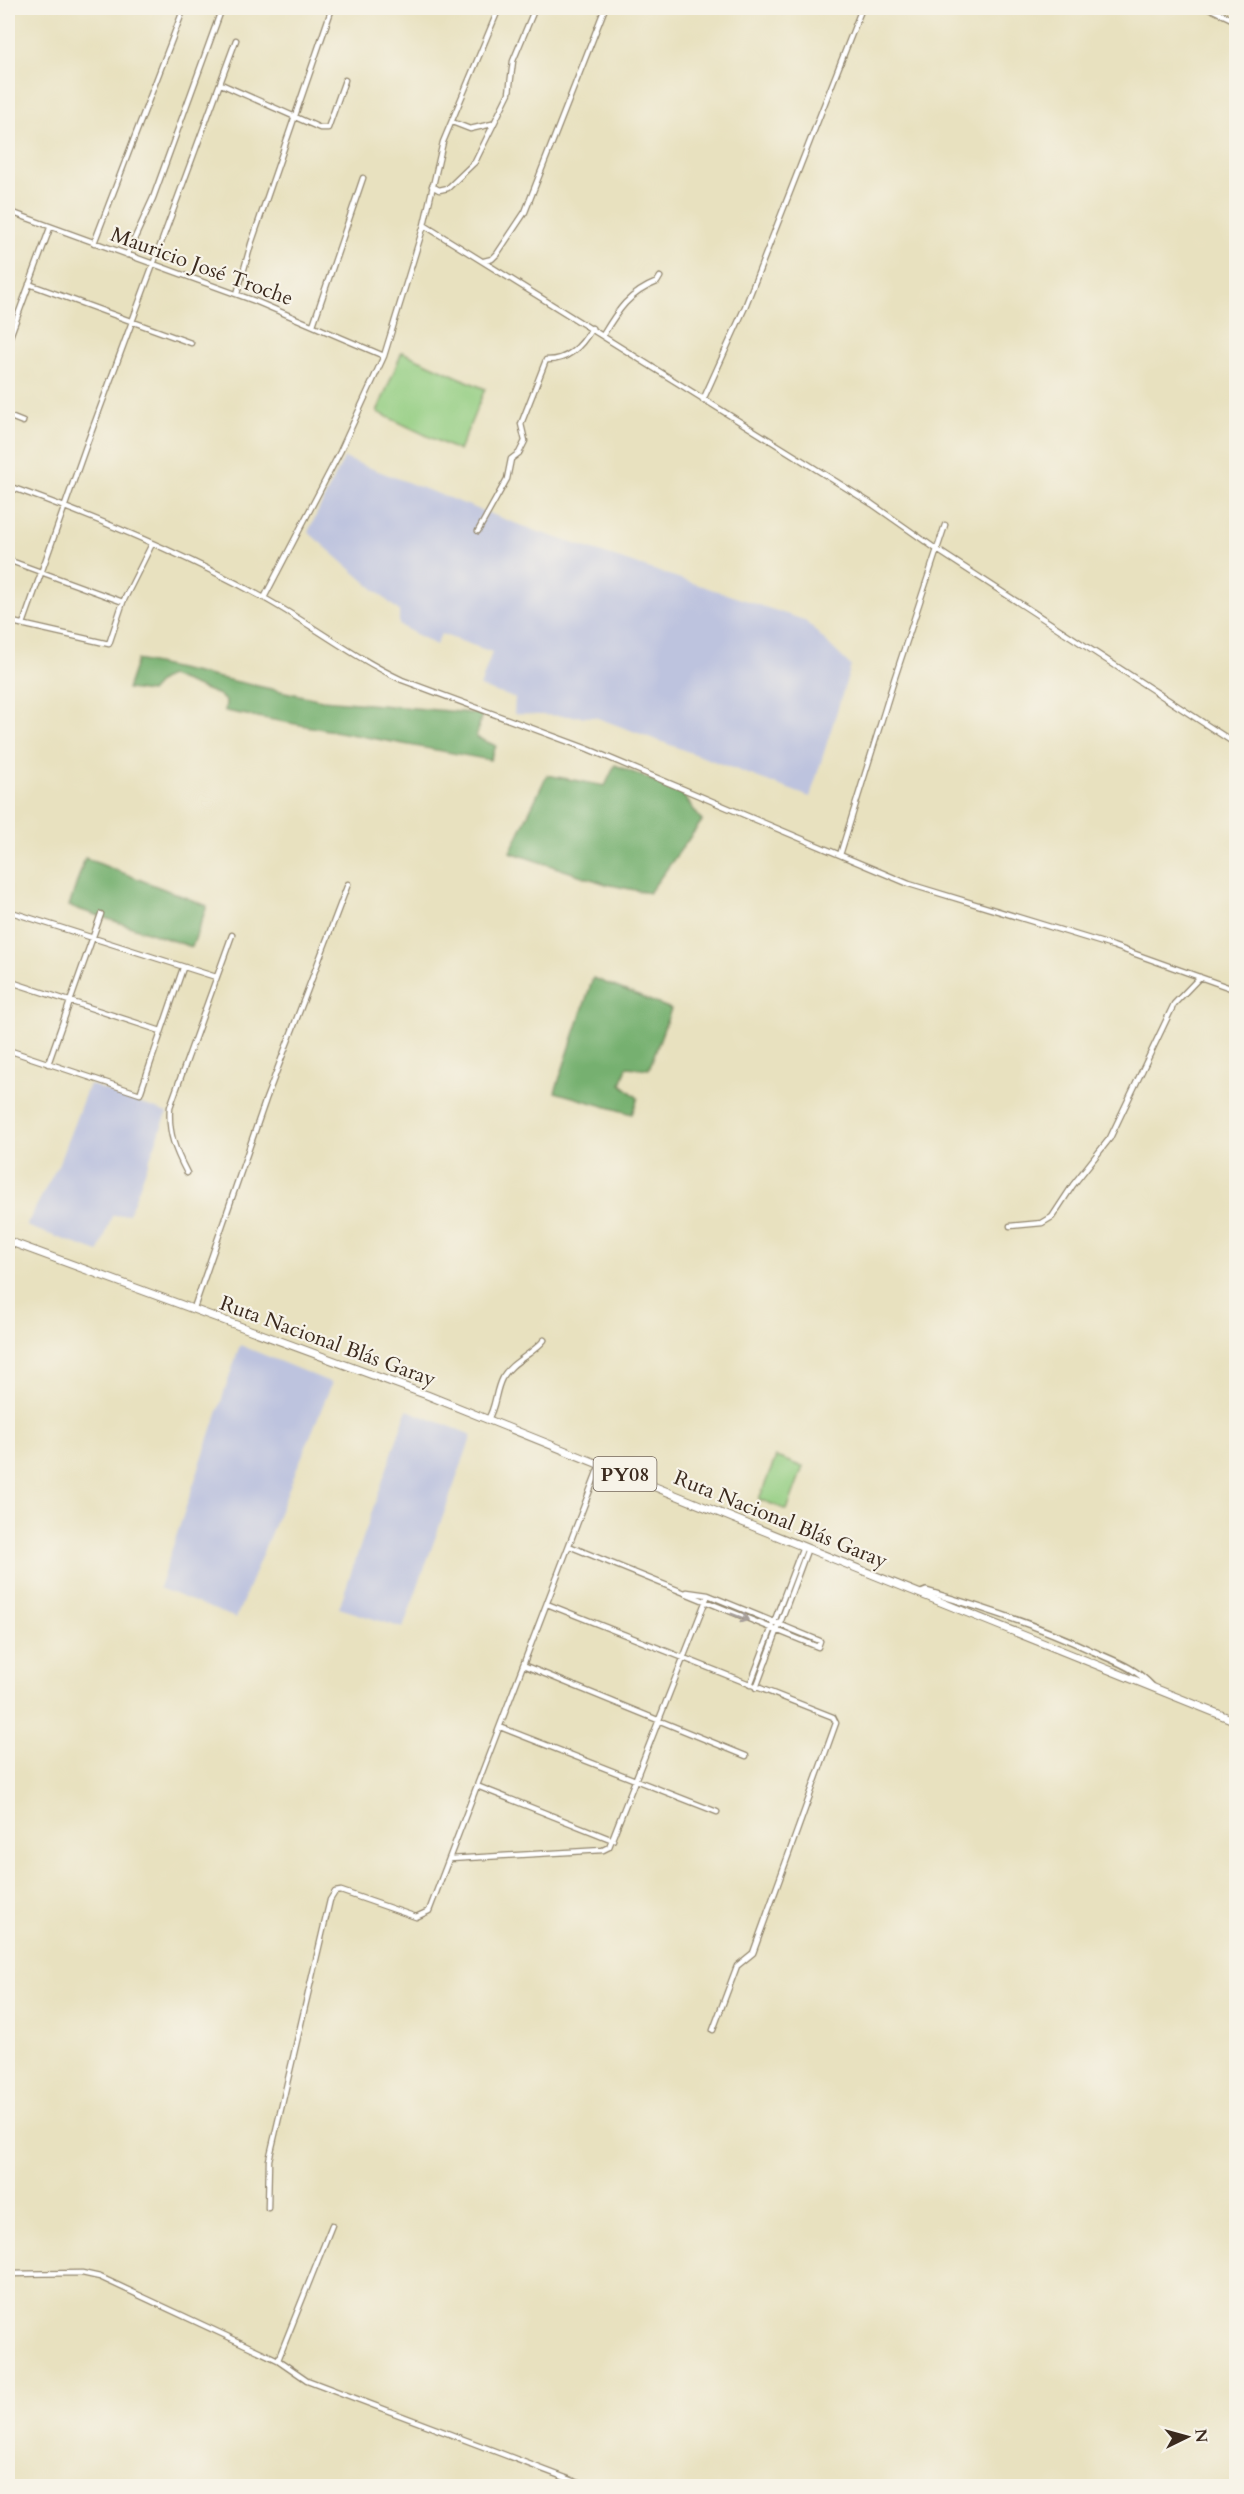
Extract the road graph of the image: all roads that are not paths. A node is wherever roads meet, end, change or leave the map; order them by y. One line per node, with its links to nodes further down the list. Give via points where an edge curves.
1 (184, 8): 21 (street)
2 (222, 8): 22 (street, via 153,198)
3 (332, 8): 13 (street)
4 (499, 8): 14 (street)
5 (535, 8): 15 (street, via 513,61 509,93)
6 (604, 8): 23 (street, via 525,212 497,254)
7 (862, 8): 35 (street, via 745,307)
8 (1209, 8): 9 (street)
9 (1236, 21)
10 (236, 40): 12 (street)
11 (345, 80): 13 (street, via 328,129)
12 (221, 84): 13 (street); 24 (street)
13 (294, 117): 27 (street)
14 (452, 122): 15 (street, via 470,129); 17 (street, via 442,142)
15 (494, 124): 17 (street, via 476,162 448,188 439,190)
16 (363, 178): 29 (street)
17 (432, 186): 19 (street)
18 (8, 211): 20 (street, Mauricio José Troche)
19 (424, 225): 23 (street); 34 (street)
20 (50, 228): 21 (street, Mauricio José Troche); 26 (street)
21 (94, 243): 22 (street, Mauricio José Troche)
22 (127, 255): 24 (street, Mauricio José Troche)
23 (483, 261): 30 (street)
24 (153, 264): 27 (street, Mauricio José Troche); 28 (street)
25 (660, 277): 31 (street, via 640,288 622,305)
26 (29, 284): 28 (street); 32 (street)
27 (237, 294): 29 (street, Mauricio José Troche)
28 (132, 322): 33 (street); 39 (street)
29 (313, 325): 34 (street, Mauricio José Troche)
30 (592, 328): 31 (street); 41 (street, via 566,357 546,360 521,424 525,441 511,459 507,479)
31 (603, 335): 35 (street)
32 (8, 342)
33 (191, 343)
34 (384, 356): 46 (street, via 340,452)
35 (703, 400): 43 (street, via 872,504)
36 (8, 416): 37 (street)
37 (23, 422)
38 (8, 486): 39 (street)
39 (64, 506): 42 (street); 45 (street)
40 (945, 525): 43 (street)
41 (478, 531)
42 (152, 544): 46 (street); 47 (street)
43 (936, 549): 50 (street); 51 (street)
44 (8, 560): 45 (street)
45 (42, 571): 47 (street); 49 (street)
46 (264, 598): 51 (street, via 375,668 588,749)
47 (123, 602): 49 (street, via 109,644)
48 (8, 621): 49 (street)
49 (23, 624)
50 (1236, 744)
51 (840, 855): 59 (street, via 909,884 1113,946)
52 (348, 884): 69 (street, via 266,1099)
53 (8, 911): 56 (street)
54 (101, 914): 56 (street)
55 (232, 935): 58 (street)
56 (93, 938): 57 (street); 62 (street)
57 (183, 968): 58 (street); 63 (street)
58 (216, 977): 66 (street, via 170,1107 168,1125 173,1147)
59 (1200, 977): 61 (street); 67 (street, via 1174,1004 1110,1138 1052,1217 1042,1223)
60 (8, 981): 62 (street)
61 (1236, 990)
62 (70, 1001): 63 (street); 65 (street)
63 (161, 1031): 65 (street, via 140,1094)
64 (8, 1050): 65 (street)
65 (48, 1064)
66 (187, 1173)
67 (1010, 1226)
68 (8, 1241): 69 (highway, Ruta Nacional Blás Garay / PY08)
69 (194, 1308): 71 (highway, Ruta Nacional Blás Garay / PY08)
70 (544, 1340): 71 (street, via 502,1378)
71 (488, 1419): 72 (highway, Ruta Nacional Blás Garay / PY08)
72 (600, 1464): 73 (street); 74 (highway, Ruta Nacional Blás Garay / PY08)
73 (569, 1546): 75 (street); 79 (street)
74 (805, 1547): 76 (highway, Ruta Nacional Blás Garay / PY08); 80 (street)
75 (687, 1592): 77 (street); 78 (street)
76 (921, 1593): 85 (highway, Ruta Nacional Blás Garay / PY08); 85 (street, via 960,1599 1070,1639 1141,1674)
77 (708, 1595): 78 (street); 80 (street)
78 (705, 1603): 81 (street, one-way to 81); 82 (street)
79 (547, 1604): 82 (street); 83 (street)
80 (777, 1623): 81 (street); 81 (street, via 820,1641 818,1647)
81 (774, 1630): 84 (street); 86 (street)
82 (683, 1660): 84 (street); 87 (street)
83 (524, 1665): 87 (street); 89 (street)
84 (750, 1685): 86 (street)
85 (1152, 1686): 88 (highway, Ruta Nacional Blás Garay / PY08)
86 (756, 1688): 96 (street, via 833,1717 836,1723 753,1953 737,1966)
87 (660, 1719): 90 (street); 91 (street)
88 (1236, 1721)
89 (500, 1727): 91 (street); 92 (street)
90 (746, 1756)
91 (636, 1781): 93 (street); 94 (street)
92 (477, 1786): 94 (street); 95 (street)
93 (717, 1812)
94 (613, 1840): 95 (street, via 603,1850)
95 (450, 1859): 97 (street, via 424,1916 416,1917 341,1891 335,1892 330,1900 269,2160)
96 (713, 2030)
97 (268, 2208)
98 (332, 2225): 100 (street)
99 (8, 2274): 100 (street, via 82,2273 100,2277)
100 (278, 2360): 101 (street, via 308,2380)
101 (587, 2487)

